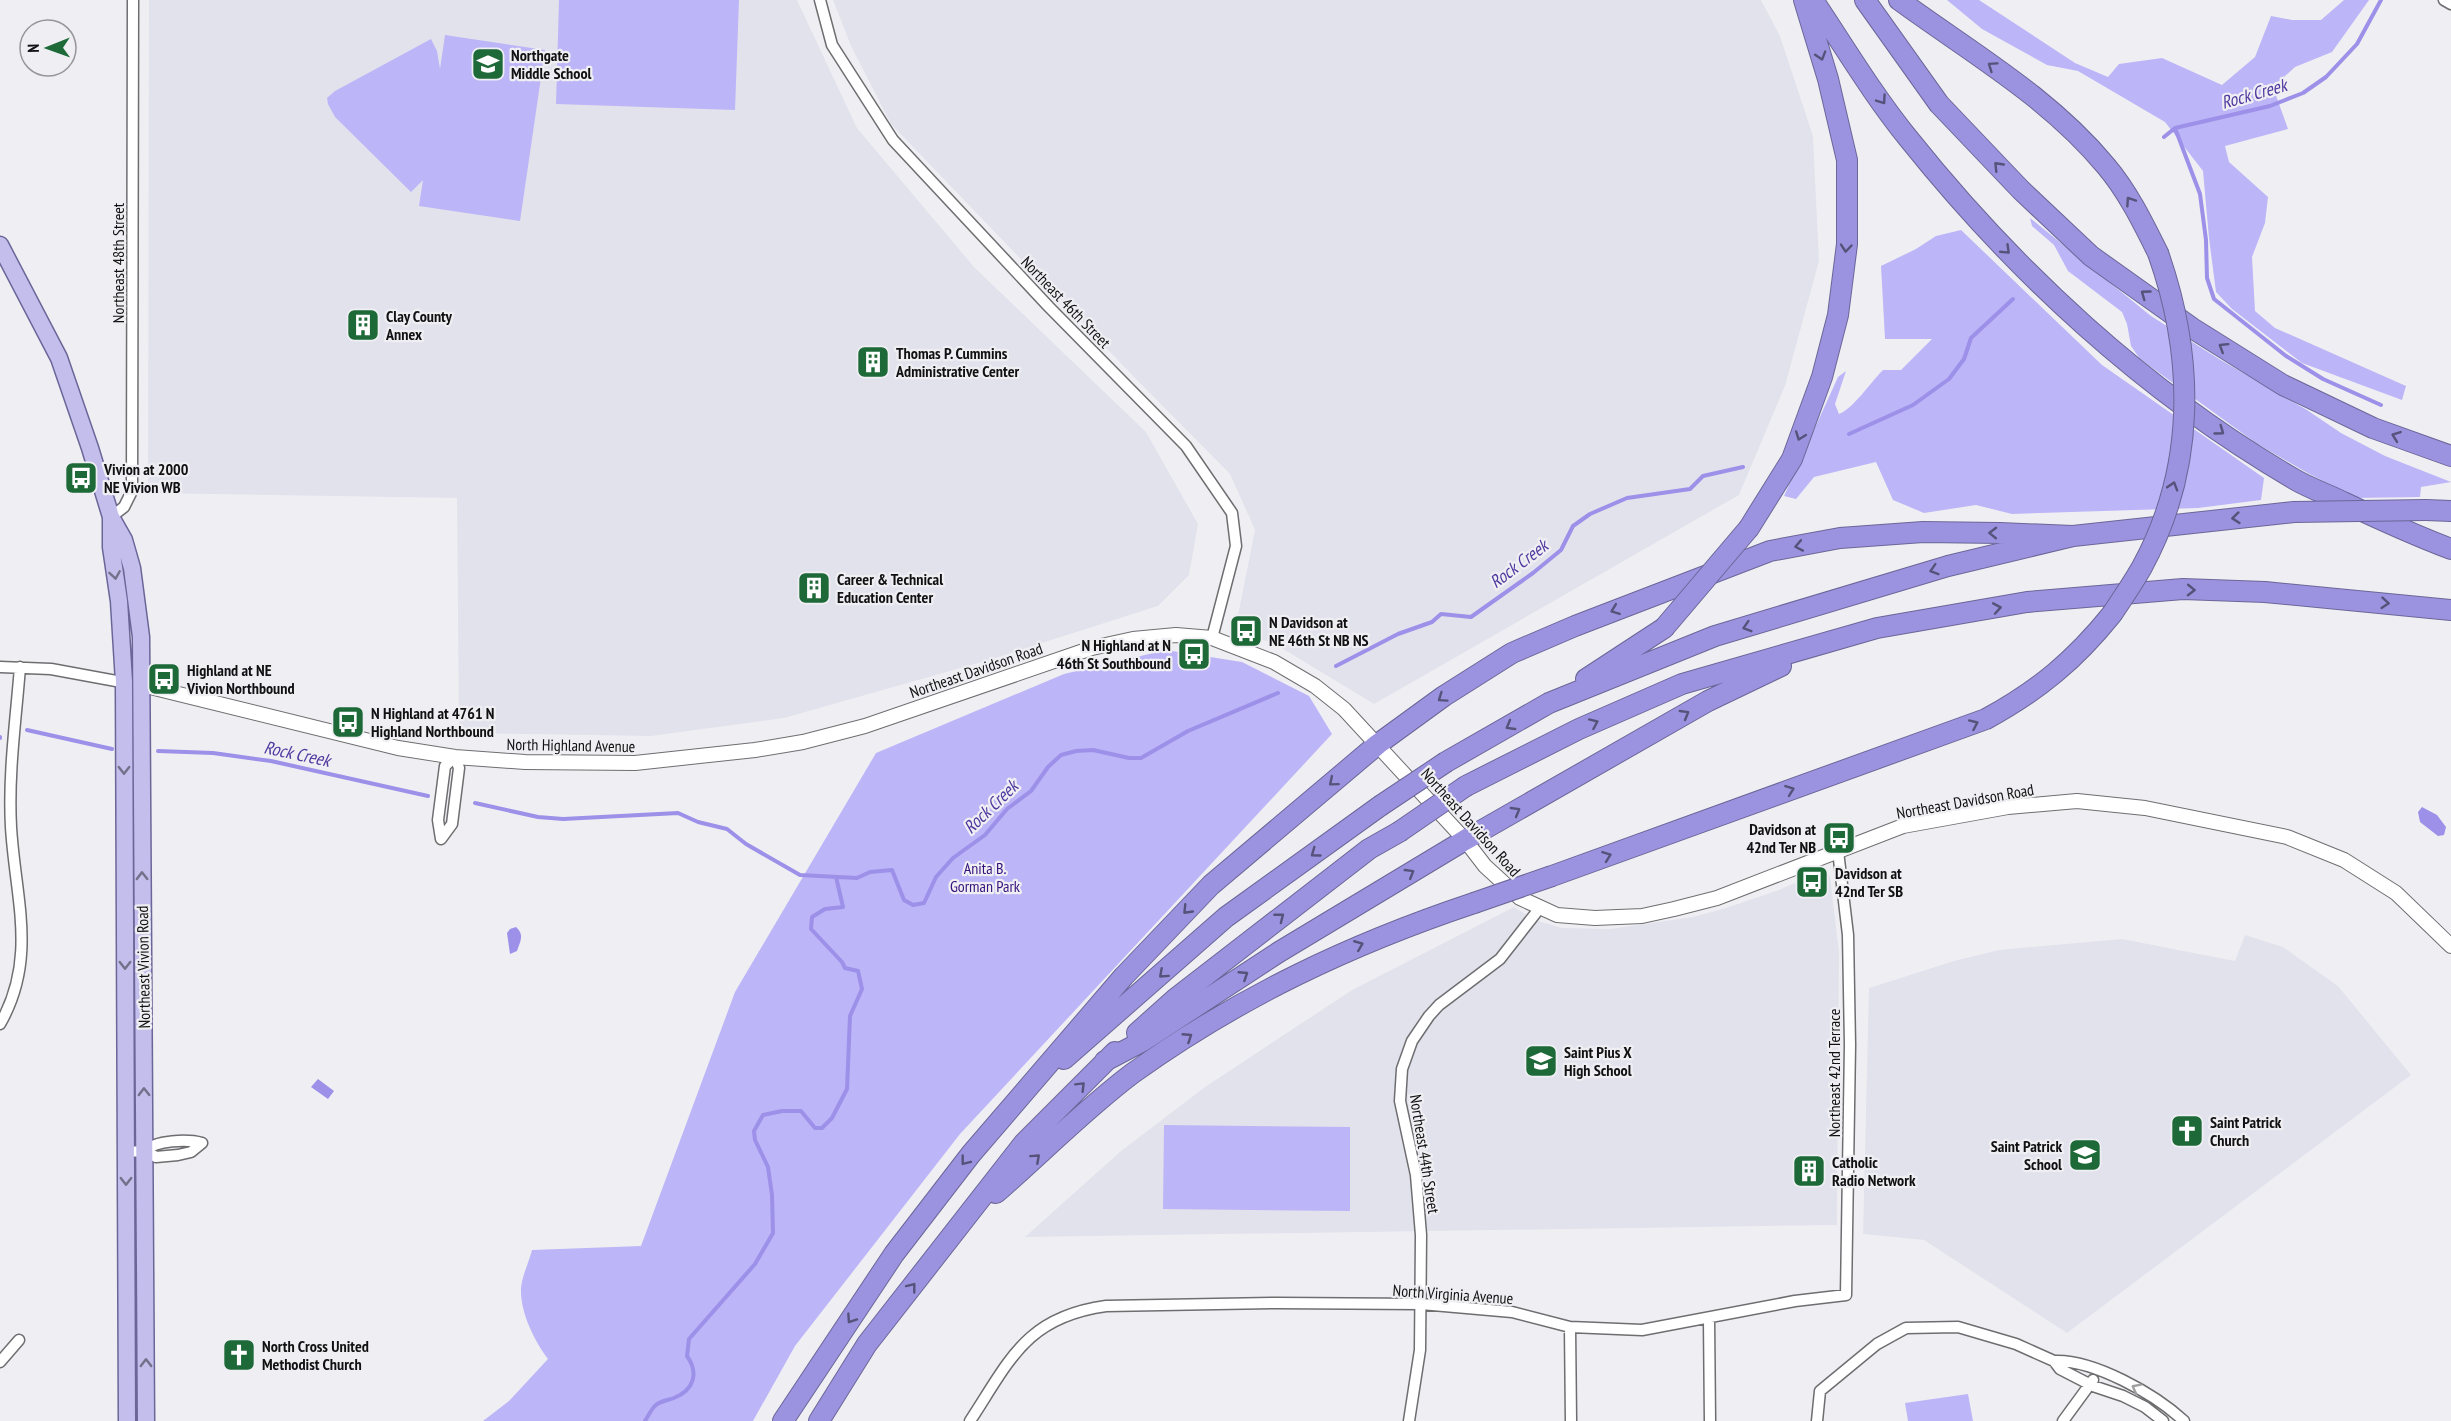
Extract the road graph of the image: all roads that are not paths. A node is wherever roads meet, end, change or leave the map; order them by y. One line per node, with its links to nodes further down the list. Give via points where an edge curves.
1 (133, 0): 12 (street, Northeast 48th Street, via 132,491 124,507)
2 (820, 0): 17 (street, Northeast 46th Street, via 832,45 893,140 1186,447 1232,513 1236,546)
3 (1804, 0): 22 (highway, one-way to 22, bridge, via 1847,160 1847,244 1838,315 1822,377 1792,459 1749,528 1664,627)
4 (1813, 0): 14 (highway, one-way to 14, via 1907,137 1992,237 2089,330 2156,385 2287,475)
5 (1864, 0): 10 (highway, one-way to 5, via 2373,428 2283,385 2192,328 2091,256 1939,104)
6 (1899, 0): 35 (highway, one-way to 6, bridge, via 1132,1075 1237,1006 1337,954 1403,927 1986,719 2018,702 2056,674 2112,614 2158,533 2176,478 2181,447 2184,366 2175,307 2158,253 2108,167 2074,131 2020,86)
7 (2445, 0): 8 (street)
8 (2451, 4)
9 (0, 245): 12 (main road, Northeast Vivion Road, via 59,358)
10 (2451, 456)
11 (2451, 511): 13 (highway, one-way to 13, bridge, via 2294,512)
12 (111, 517): 20 (main road, Northeast Vivion Road, one-way to 20); 21 (main road, Northeast Vivion Road, via 124,540 132,568 141,637)
13 (2073, 537): 22 (highway, one-way to 22, via 1948,566 1715,636); 23 (highway, one-way to 23, via 1923,532 1840,538 1770,551 1512,653)
14 (2451, 549)
15 (2451, 610): 16 (highway, one-way to 15, via 2027,602 2183,589 2265,592)
16 (1877, 628): 26 (highway, one-way to 16, via 1716,697); 31 (highway, one-way to 16, bridge, via 1175,999 1369,849 1466,786 1579,729 1682,684)
17 (1212, 638): 23 (street, Northeast Davidson Road, via 1274,662 1315,687 1344,709); 24 (street, Northeast Davidson Road, via 1176,635 1092,648 865,726)
18 (0, 667): 19 (street, North Highland Avenue)
19 (20, 667): 20 (street, North Highland Avenue); 30 (street, via 11,828 23,940 17,980)
20 (124, 682): 21 (street, North Highland Avenue); 34 (main road, Northeast Vivion Road, one-way to 34)
21 (142, 685): 25 (street, North Highland Avenue, via 349,738); 33 (main road, Northeast Vivion Road, one-way to 21)
22 (1549, 703): 32 (highway, one-way to 32, bridge, via 1446,762 1226,917)
23 (1378, 744): 26 (street, Northeast Davidson Road); 32 (highway, one-way to 32, via 1211,885 1124,976)
24 (755, 750): 25 (street, North Highland Avenue, via 635,763)
25 (455, 757): 25 (street, via 445,766 438,820 441,838 452,824 459,768)
26 (1465, 840): 28 (street, Northeast Davidson Road, via 1493,874); 31 (highway, one-way to 26)
27 (1838, 851): 28 (street, Northeast Davidson Road, via 1717,898 1642,916 1595,918 1557,915); 29 (street, Northeast Davidson Road, via 1903,826 2008,807 2077,801 2145,808 2287,837 2344,860 2396,893); 38 (street, Northeast 42nd Terrace, via 1848,935 1850,1045)
28 (1539, 909): 39 (street, Northeast 44th Street, via 1500,959 1439,1005 1416,1034 1406,1055 1400,1095 1419,1197)
29 (2451, 946)
30 (0, 1024)
31 (1105, 1061): 35 (highway, one-way to 31, via 1024,1143)
32 (1016, 1099): 49 (highway, one-way to 49, via 894,1254)
33 (145, 1151): 34 (street); 37 (main road, Northeast Vivion Road)
34 (125, 1152): 36 (main road, Northeast Vivion Road, one-way to 36)
35 (960, 1225): 50 (highway, one-way to 35, via 867,1344)
36 (126, 1244): 37 (main road); 47 (main road, Northeast Vivion Road)
37 (146, 1264): 48 (main road, Northeast Vivion Road, one-way to 37)
38 (1846, 1295): 40 (street, North Virginia Avenue)
39 (1421, 1304): 41 (street, North Virginia Avenue, via 1512,1312); 51 (street, North Virginia Avenue, via 1277,1303 1087,1309 1054,1321 1023,1343); 52 (street, Northeast 44th Street, via 1420,1350)
40 (1709, 1319): 41 (street, North Virginia Avenue, via 1642,1330); 54 (street)
41 (1570, 1327): 53 (street)
42 (20, 1340): 44 (street)
43 (2054, 1361): 45 (street); 46 (street, via 2060,1369); 55 (street, via 2016,1344 1958,1327 1906,1328 1877,1344 1820,1391)
44 (0, 1362)
45 (2100, 1371): 46 (street); 58 (street, one-way to 45, via 2151,1396)
46 (2090, 1385): 56 (street); 57 (street, via 2123,1396)
47 (127, 1421)
48 (146, 1421)
49 (783, 1421)
50 (819, 1421)
51 (970, 1421)
52 (1409, 1421)
53 (1570, 1421)
54 (1710, 1421)
55 (1817, 1421)
56 (2063, 1421)
57 (2163, 1421)
58 (2184, 1421)

